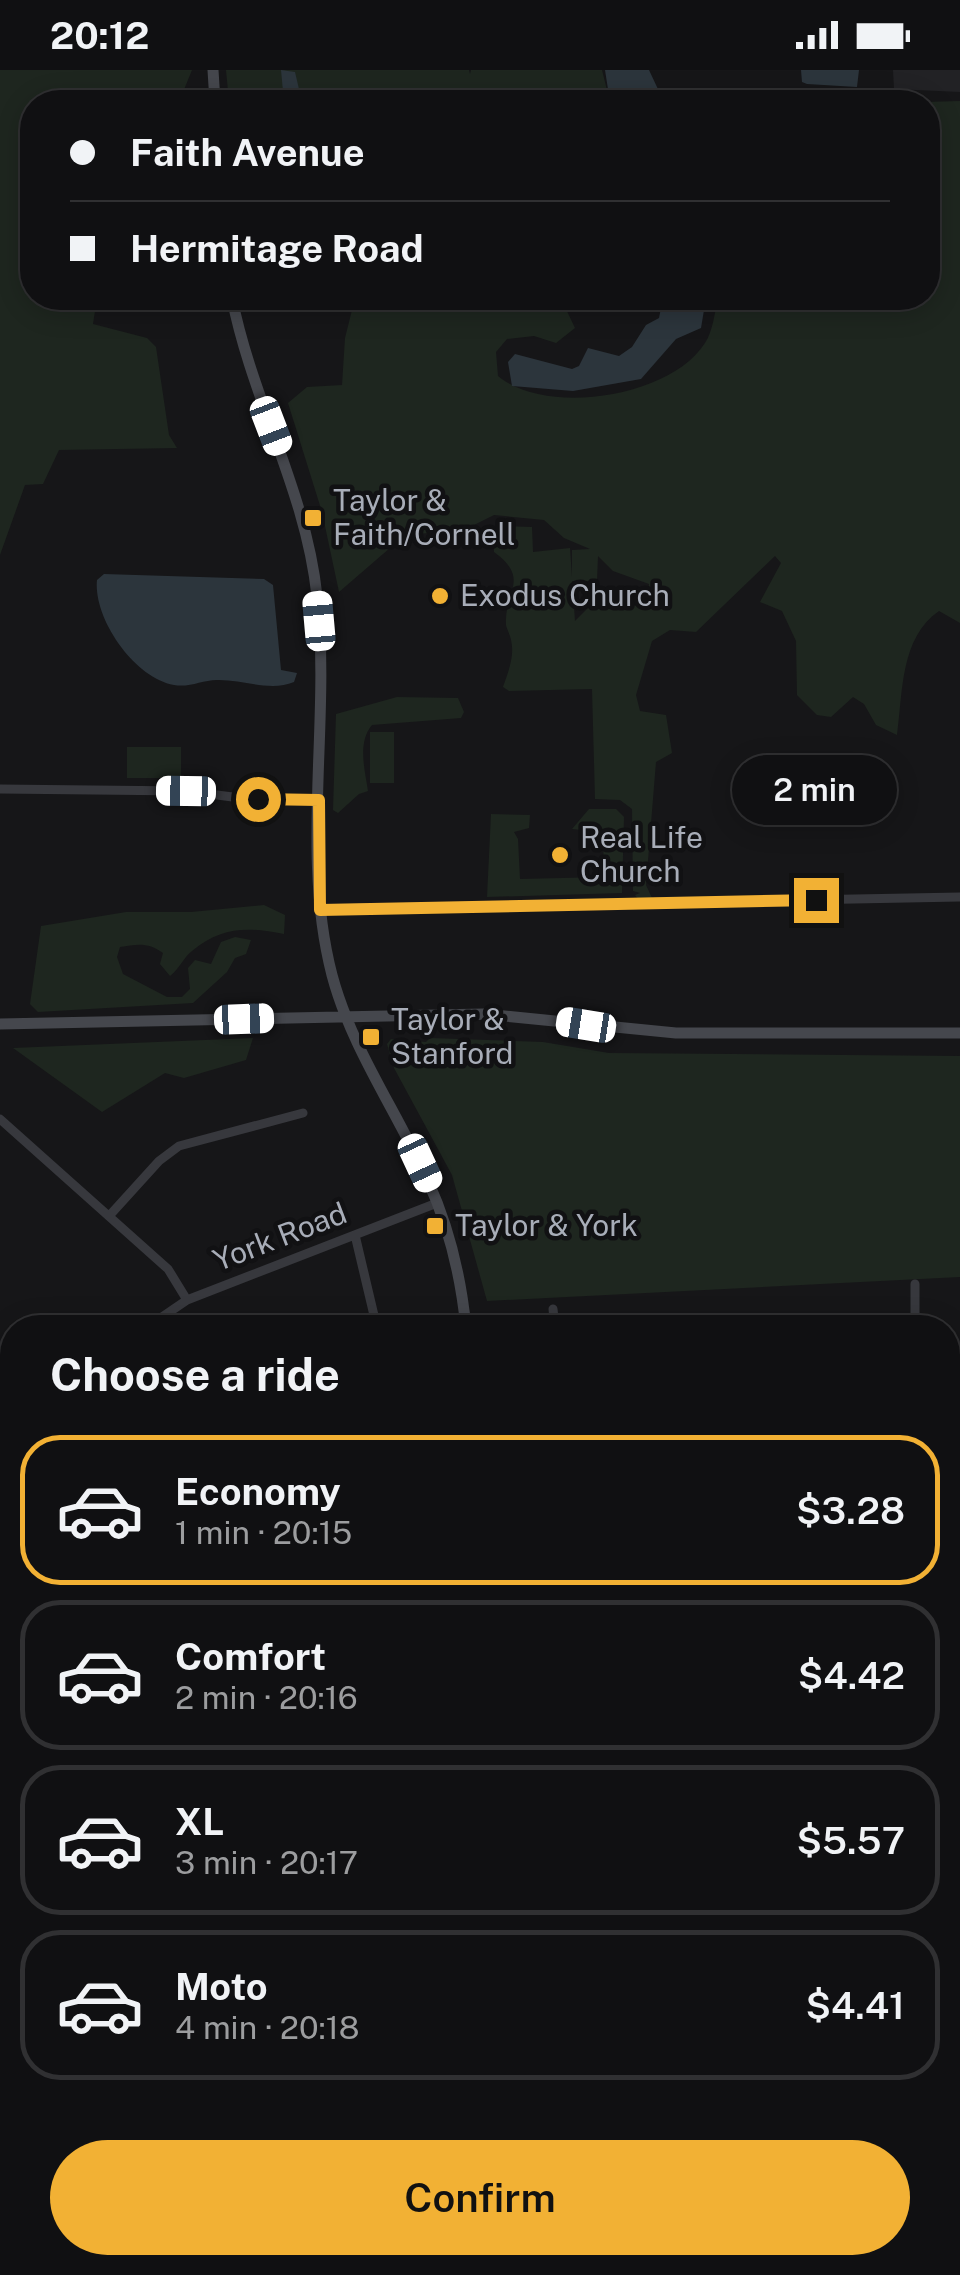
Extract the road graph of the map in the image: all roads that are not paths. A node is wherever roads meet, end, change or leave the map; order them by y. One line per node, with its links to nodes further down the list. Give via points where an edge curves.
1 (235, 310): 3 (street, via 303,518 314,574)
2 (0, 789): 3 (street)
3 (319, 800): 5 (street)
4 (960, 896): 5 (street)
5 (320, 910): 6 (street)
6 (346, 1017): 7 (street); 8 (street, via 484,1014 676,1034); 11 (street)
7 (0, 1024)
8 (960, 1033)
9 (302, 1113): 12 (street, via 179,1146)
10 (0, 1119): 12 (street)
11 (437, 1203): 13 (street, York Road); 19 (street)
12 (110, 1214): 15 (street, via 168,1269)
13 (355, 1235): 15 (street, York Road); 18 (street)
14 (915, 1284): 21 (street)
15 (187, 1300): 17 (street, York Road)
16 (553, 1310): 20 (street)
17 (165, 1315)
18 (374, 1315)
19 (464, 1315)
20 (554, 1315)
21 (915, 1315)

